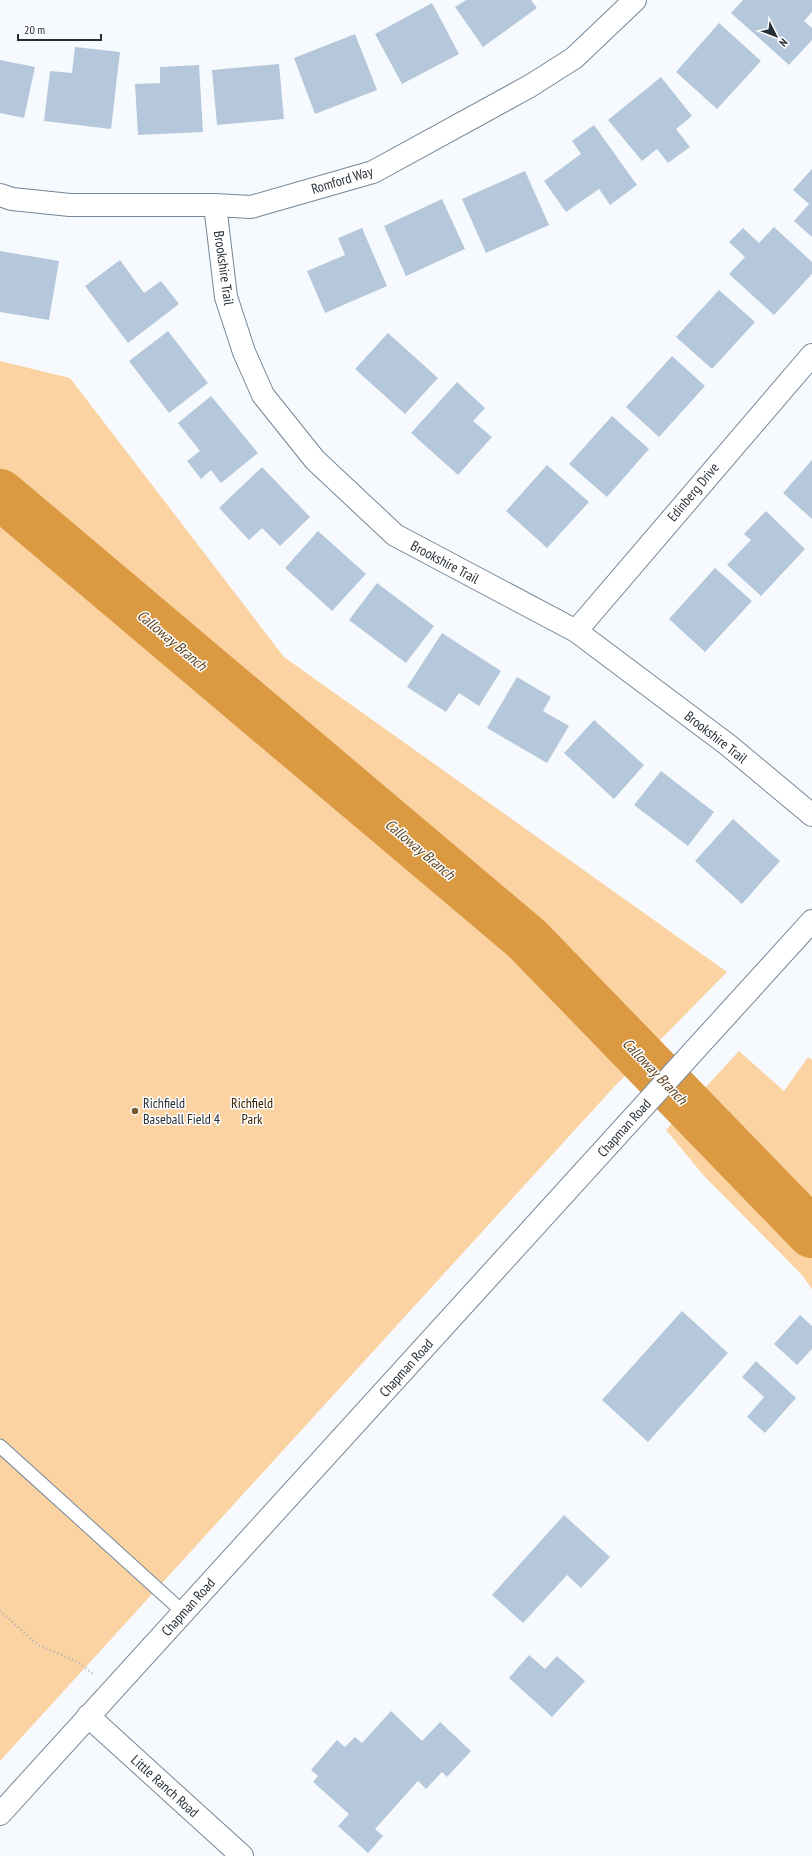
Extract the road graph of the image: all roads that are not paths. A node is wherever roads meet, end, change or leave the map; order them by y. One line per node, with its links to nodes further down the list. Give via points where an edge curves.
1 (636, 0): 3 (street, Romford Way, via 574,58 530,86 373,172 251,207)
2 (0, 196): 3 (street, Romford Way, via 70,205)
3 (215, 205): 5 (street, Brookshire Trail, via 226,297 244,352 263,395 315,460 395,535)
4 (812, 355): 5 (street, Edinberg Drive)
5 (576, 631): 6 (street, Brookshire Trail, via 728,745)
6 (812, 816)
7 (812, 921): 9 (street, Chapman Road)
8 (0, 1446): 9 (lane)
9 (183, 1612): 10 (street, Chapman Road)
10 (88, 1716): 11 (street, Chapman Road); 12 (street, Little Ranch Road)
11 (0, 1814)
12 (242, 1856)

